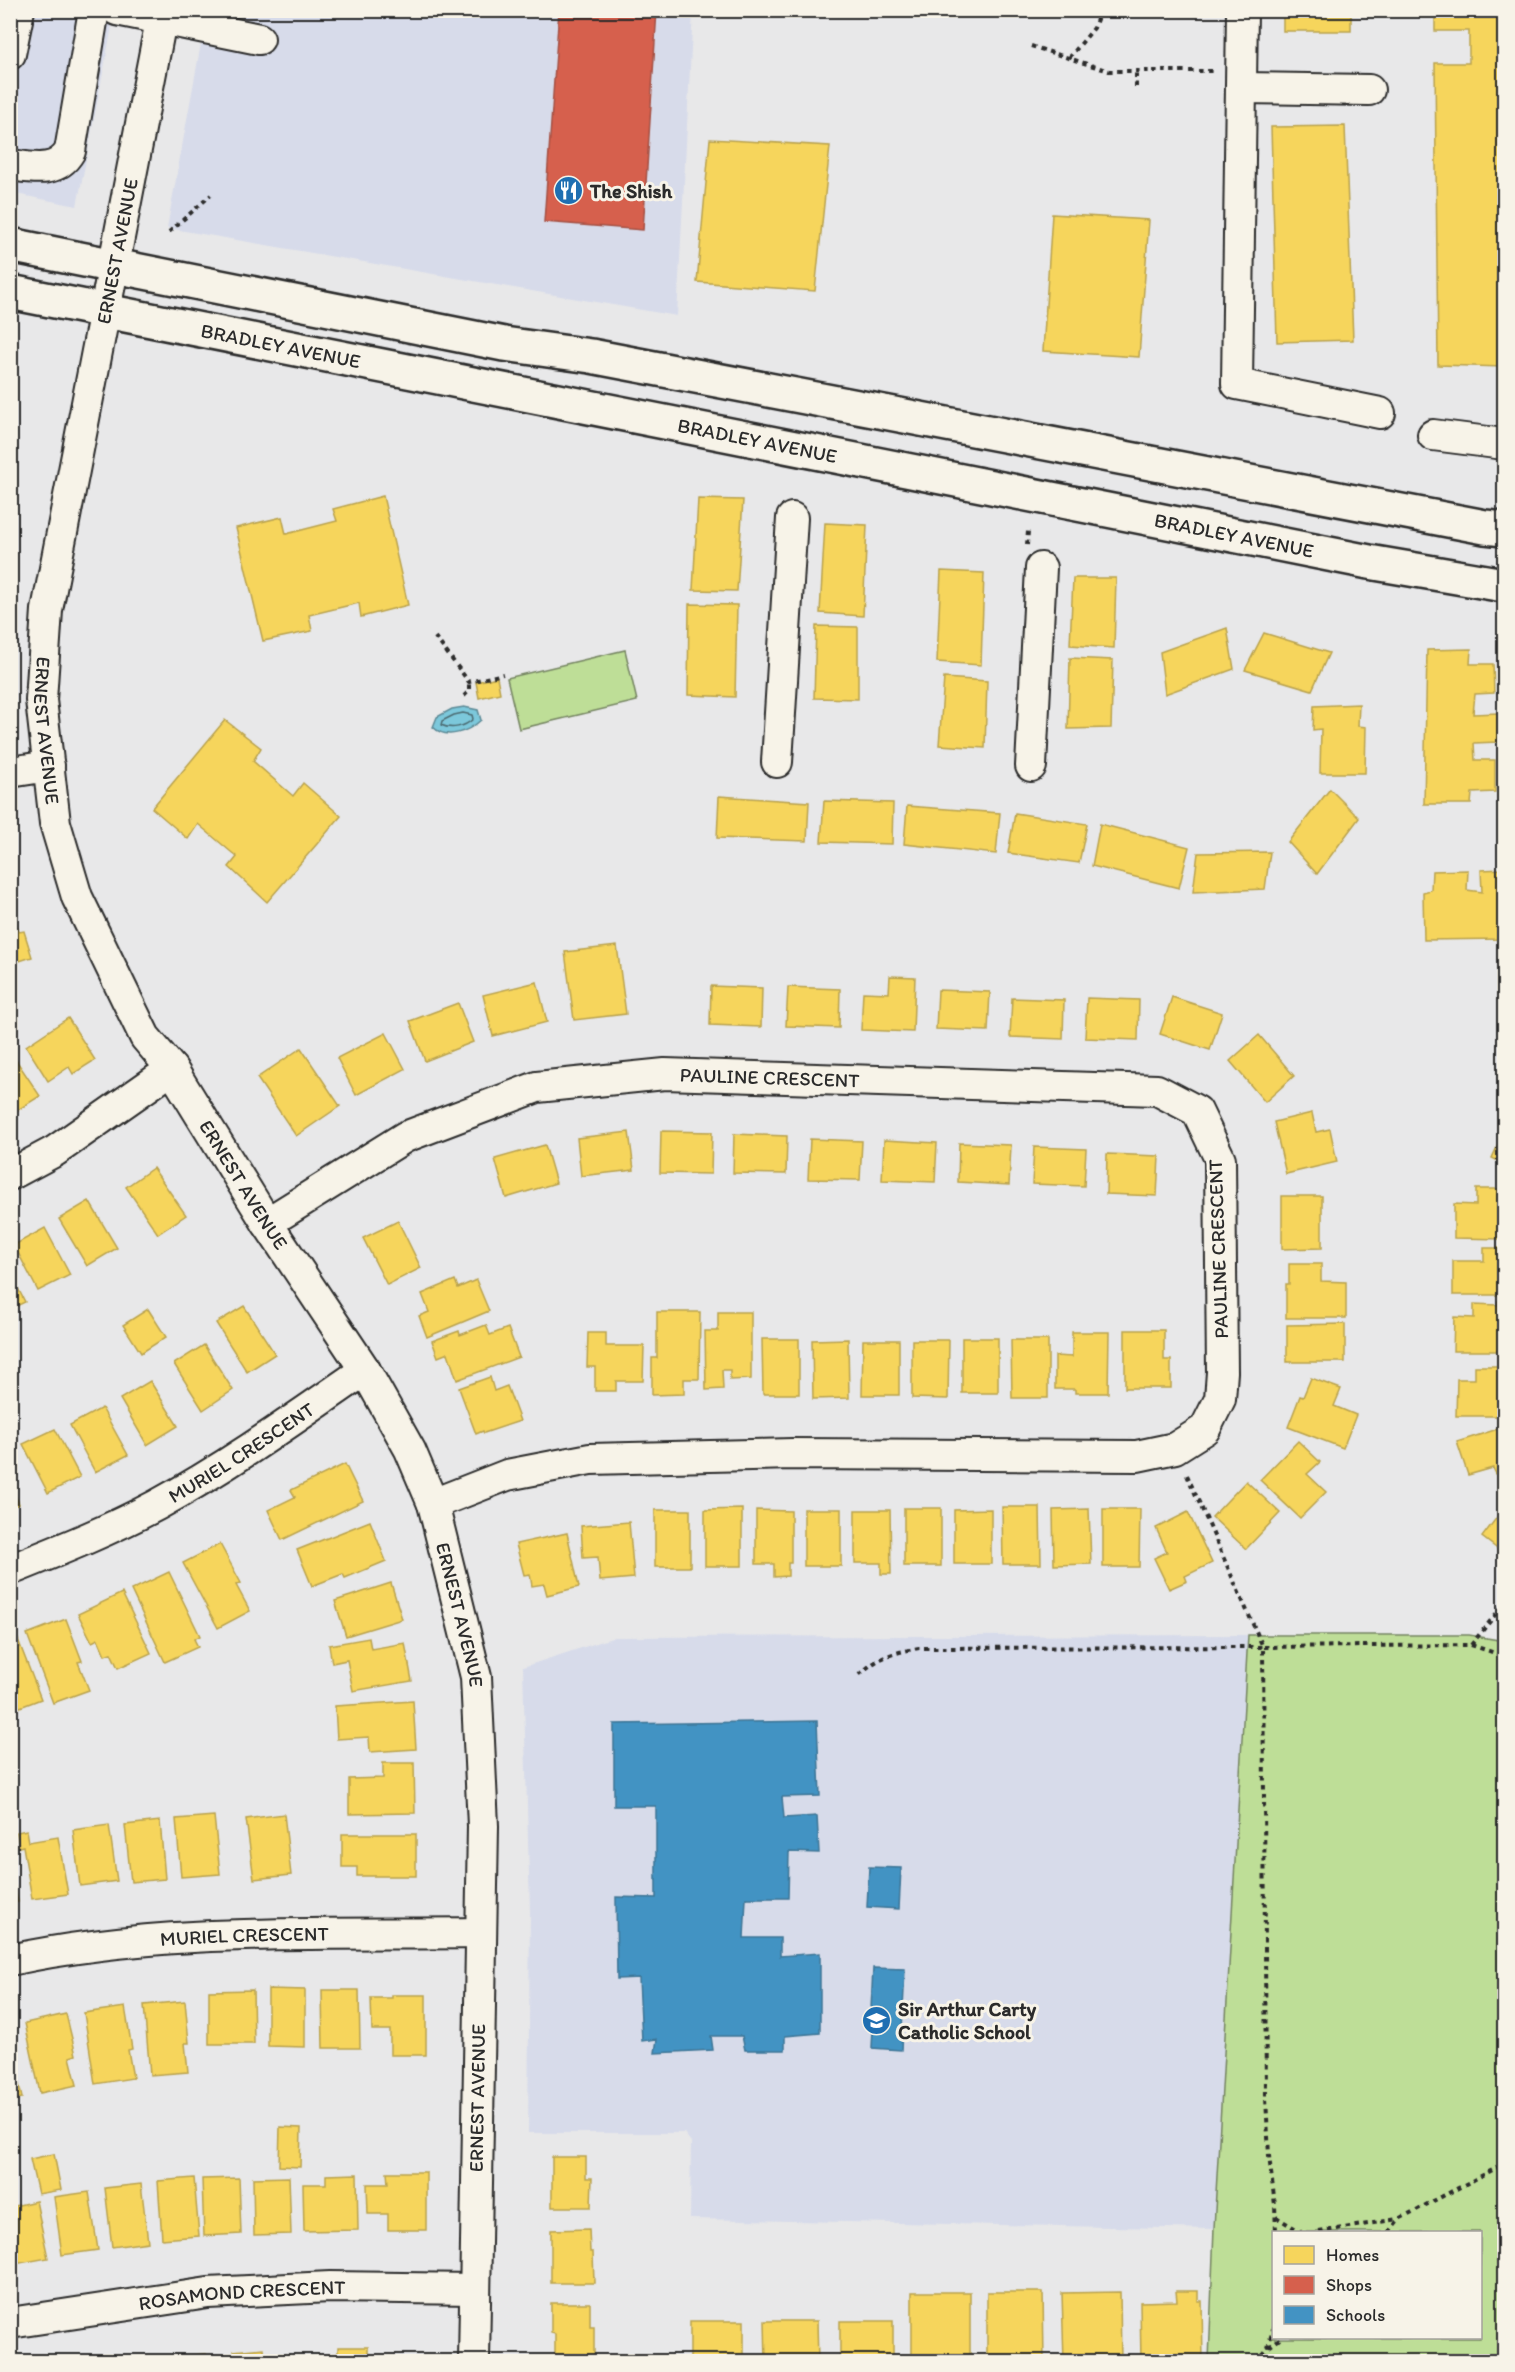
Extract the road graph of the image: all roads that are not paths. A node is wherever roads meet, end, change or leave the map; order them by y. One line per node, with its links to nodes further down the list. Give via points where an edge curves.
1 (19, 10): 7 (street)
2 (94, 10): 10 (street, via 70,151 65,160 46,169)
3 (117, 10): 5 (street)
4 (1242, 10): 8 (street)
5 (162, 15): 6 (street); 12 (street, ERNEST AVENUE)
6 (259, 39)
7 (10, 54)
8 (1241, 80): 9 (street); 15 (street, via 1237,384)
9 (1369, 90)
10 (10, 165)
11 (10, 245): 12 (main road)
12 (114, 266): 14 (street, ERNEST AVENUE); 19 (main road, via 504,344 591,356)
13 (10, 292): 14 (main road, BRADLEY AVENUE)
14 (106, 310): 21 (main road, BRADLEY AVENUE, via 1357,560); 23 (street, ERNEST AVENUE, via 47,610 41,700)
15 (1380, 413)
16 (1433, 435): 17 (street)
17 (1504, 444)
18 (792, 518): 22 (street)
19 (1504, 529)
20 (1041, 567): 24 (street)
21 (1504, 585)
22 (777, 762)
23 (49, 766): 25 (street); 26 (street, ERNEST AVENUE, via 55,823 77,897 145,1037)
24 (1031, 766)
25 (10, 772)
26 (172, 1069): 27 (street, via 55,1151); 28 (street, ERNEST AVENUE)
27 (10, 1175)
28 (267, 1223): 29 (street, ERNEST AVENUE); 30 (street, PAULINE CRESCENT, via 405,1137 537,1087 664,1074 1157,1090 1197,1111 1220,1159 1220,1399 1205,1429 1175,1448 1137,1456 792,1454 590,1459 507,1475)
29 (365, 1370): 30 (street, ERNEST AVENUE, via 410,1450); 31 (street, MURIEL CRESCENT, via 250,1449 156,1505)
30 (433, 1504): 32 (street, ERNEST AVENUE, via 476,1677 483,1826)
31 (10, 1570)
32 (480, 1933): 33 (street, MURIEL CRESCENT, via 166,1937); 34 (street, ERNEST AVENUE)
33 (10, 1960)
34 (474, 2289): 35 (street, ROSAMOND CRESCENT, via 330,2287 208,2293); 36 (street, ERNEST AVENUE)
35 (10, 2323)
36 (474, 2361)

